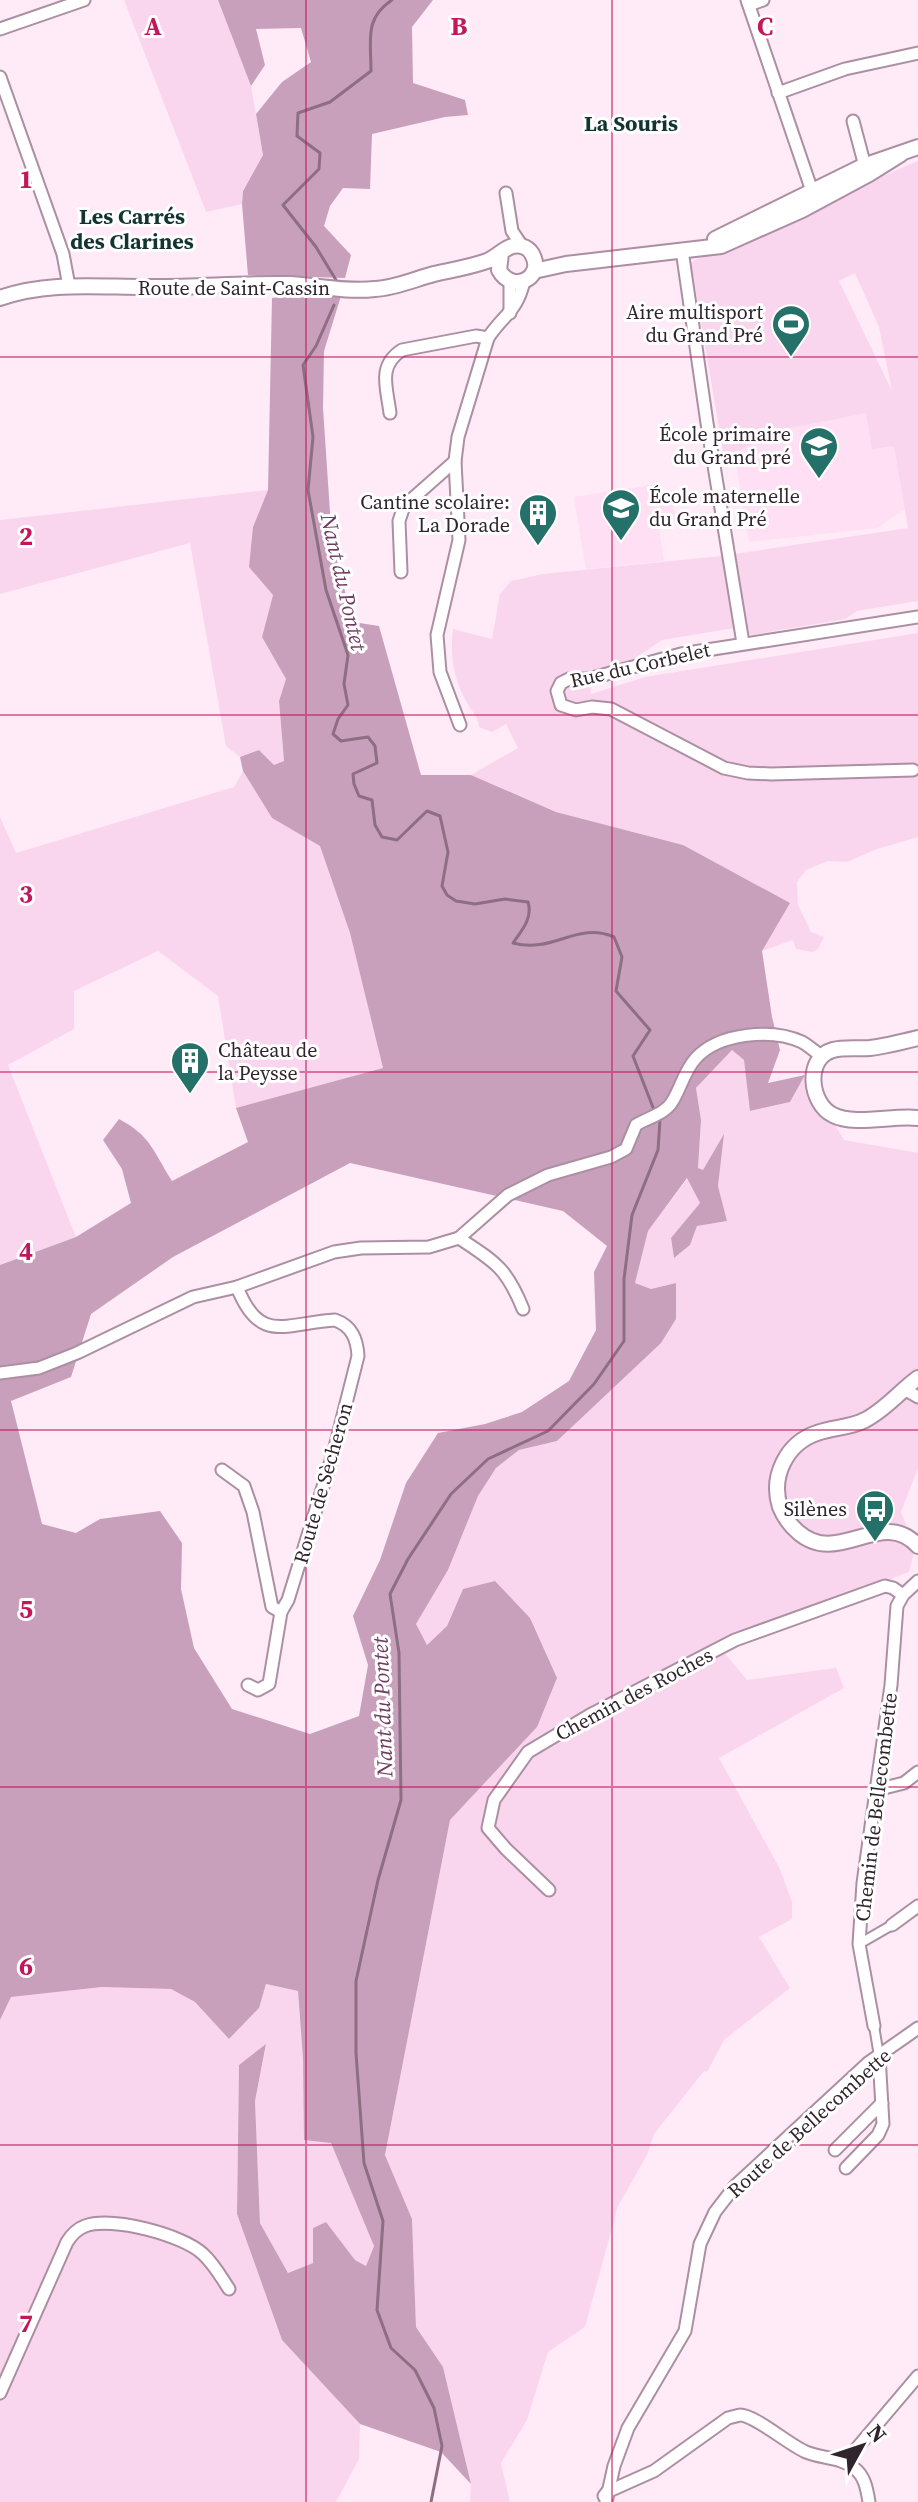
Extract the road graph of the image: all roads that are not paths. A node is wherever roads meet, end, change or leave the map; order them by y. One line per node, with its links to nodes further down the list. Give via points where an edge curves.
1 (84, 0): 4 (street)
2 (763, 0): 3 (street)
3 (748, 2): 7 (street)
4 (0, 29)
5 (918, 53): 7 (street, via 845,69)
6 (0, 77): 22 (street, via 63,254)
7 (778, 93): 11 (street)
8 (853, 121): 10 (street)
9 (918, 147): 10 (street, Route de Saint-Cassin)
10 (866, 170): 11 (street, Route de Saint-Cassin); 13 (street, Route de Saint-Cassin)
11 (812, 191): 13 (street, Route de Saint-Cassin, via 815,197); 15 (street, Route de Saint-Cassin)
12 (506, 193): 14 (street)
13 (763, 228): 15 (street, Route de Saint-Cassin, via 721,246)
14 (512, 231): 16 (street); 18 (street)
15 (706, 246): 17 (street, Route de Saint-Cassin)
16 (527, 250): 18 (street, via 514,246); 19 (street, Route de Saint-Cassin); 21 (street, via 535,263)
17 (682, 250): 19 (street, Route de Saint-Cassin); 29 (street)
18 (503, 252): 20 (street, Route de Saint-Cassin); 21 (street, via 498,264)
19 (566, 264): 21 (street, Route de Saint-Cassin)
20 (466, 267): 21 (street, Route de Saint-Cassin); 22 (street, Route de Saint-Cassin, via 379,289 290,284)
21 (517, 276): 24 (street, via 510,314)
22 (69, 286): 23 (street, Route de Saint-Cassin)
23 (0, 298)
24 (488, 338): 25 (street, via 476,336 391,356 385,370); 26 (street, via 464,412)
25 (390, 413)
26 (455, 461): 27 (street, via 404,506 399,521); 30 (street, via 459,540 437,642 440,672)
27 (401, 572)
28 (918, 617): 29 (street, Rue du Corbelet)
29 (743, 643): 31 (street, Rue du Corbelet, via 569,679 561,683 558,697 568,709 611,709 724,768 771,774)
30 (460, 725)
31 (913, 770)
32 (918, 1038): 33 (street, via 833,1050)
33 (822, 1057): 34 (street, via 814,1092 829,1114 842,1119); 35 (street, via 802,1042 783,1037 754,1034 715,1043 696,1057 672,1103 636,1125 626,1149 548,1175 508,1195)
34 (918, 1118)
35 (459, 1238): 36 (street, via 429,1247 334,1252); 37 (street, via 503,1271)
36 (237, 1287): 38 (street, via 193,1297 39,1368); 46 (street, Route de Sècheron, via 254,1319 266,1326 335,1320 357,1340 358,1356 334,1451)
37 (523, 1309)
38 (0, 1373)
39 (918, 1378): 40 (street)
40 (904, 1389): 41 (street); 43 (street, via 862,1422 799,1442 780,1469 777,1493 785,1518 811,1542 833,1545 888,1531 906,1535)
41 (918, 1397)
42 (222, 1470): 46 (street, Route de Sècheron, via 244,1486 269,1598)
43 (918, 1546)
44 (918, 1581): 45 (street)
45 (903, 1595): 49 (street, Chemin de Bellecombette, via 897,1606); 50 (street, Chemin des Roches, via 885,1586 735,1640 528,1752 494,1800 488,1828)
46 (281, 1612): 47 (street, via 269,1684 258,1690)
47 (248, 1685)
48 (918, 1772): 49 (street, via 904,1783)
49 (876, 1790): 53 (street, Chemin de Bellecombette)
50 (549, 1890)
51 (918, 1906): 52 (street)
52 (892, 1925): 53 (street)
53 (859, 1944): 54 (street, Chemin de Bellecombette)
54 (874, 2026): 56 (street, Chemin de Bellecombette)
55 (918, 2028): 56 (street, Route de Bellecombette)
56 (879, 2056): 57 (street, Chemin de Bellecombette); 64 (street, Route de Bellecombette, via 735,2186 715,2212 700,2244 685,2331 628,2428)
57 (882, 2103): 58 (street, Route de Bellecombette); 59 (street, Chemin de Bellecombette, via 878,2135)
58 (835, 2150)
59 (846, 2168)
60 (229, 2289): 62 (street, via 202,2252 180,2240 111,2223 87,2225 67,2242)
61 (918, 2376): 63 (street)
62 (0, 2393)
63 (845, 2462): 64 (street, via 802,2451 740,2415); 65 (street, via 864,2479)
64 (604, 2499)
65 (869, 2502)

